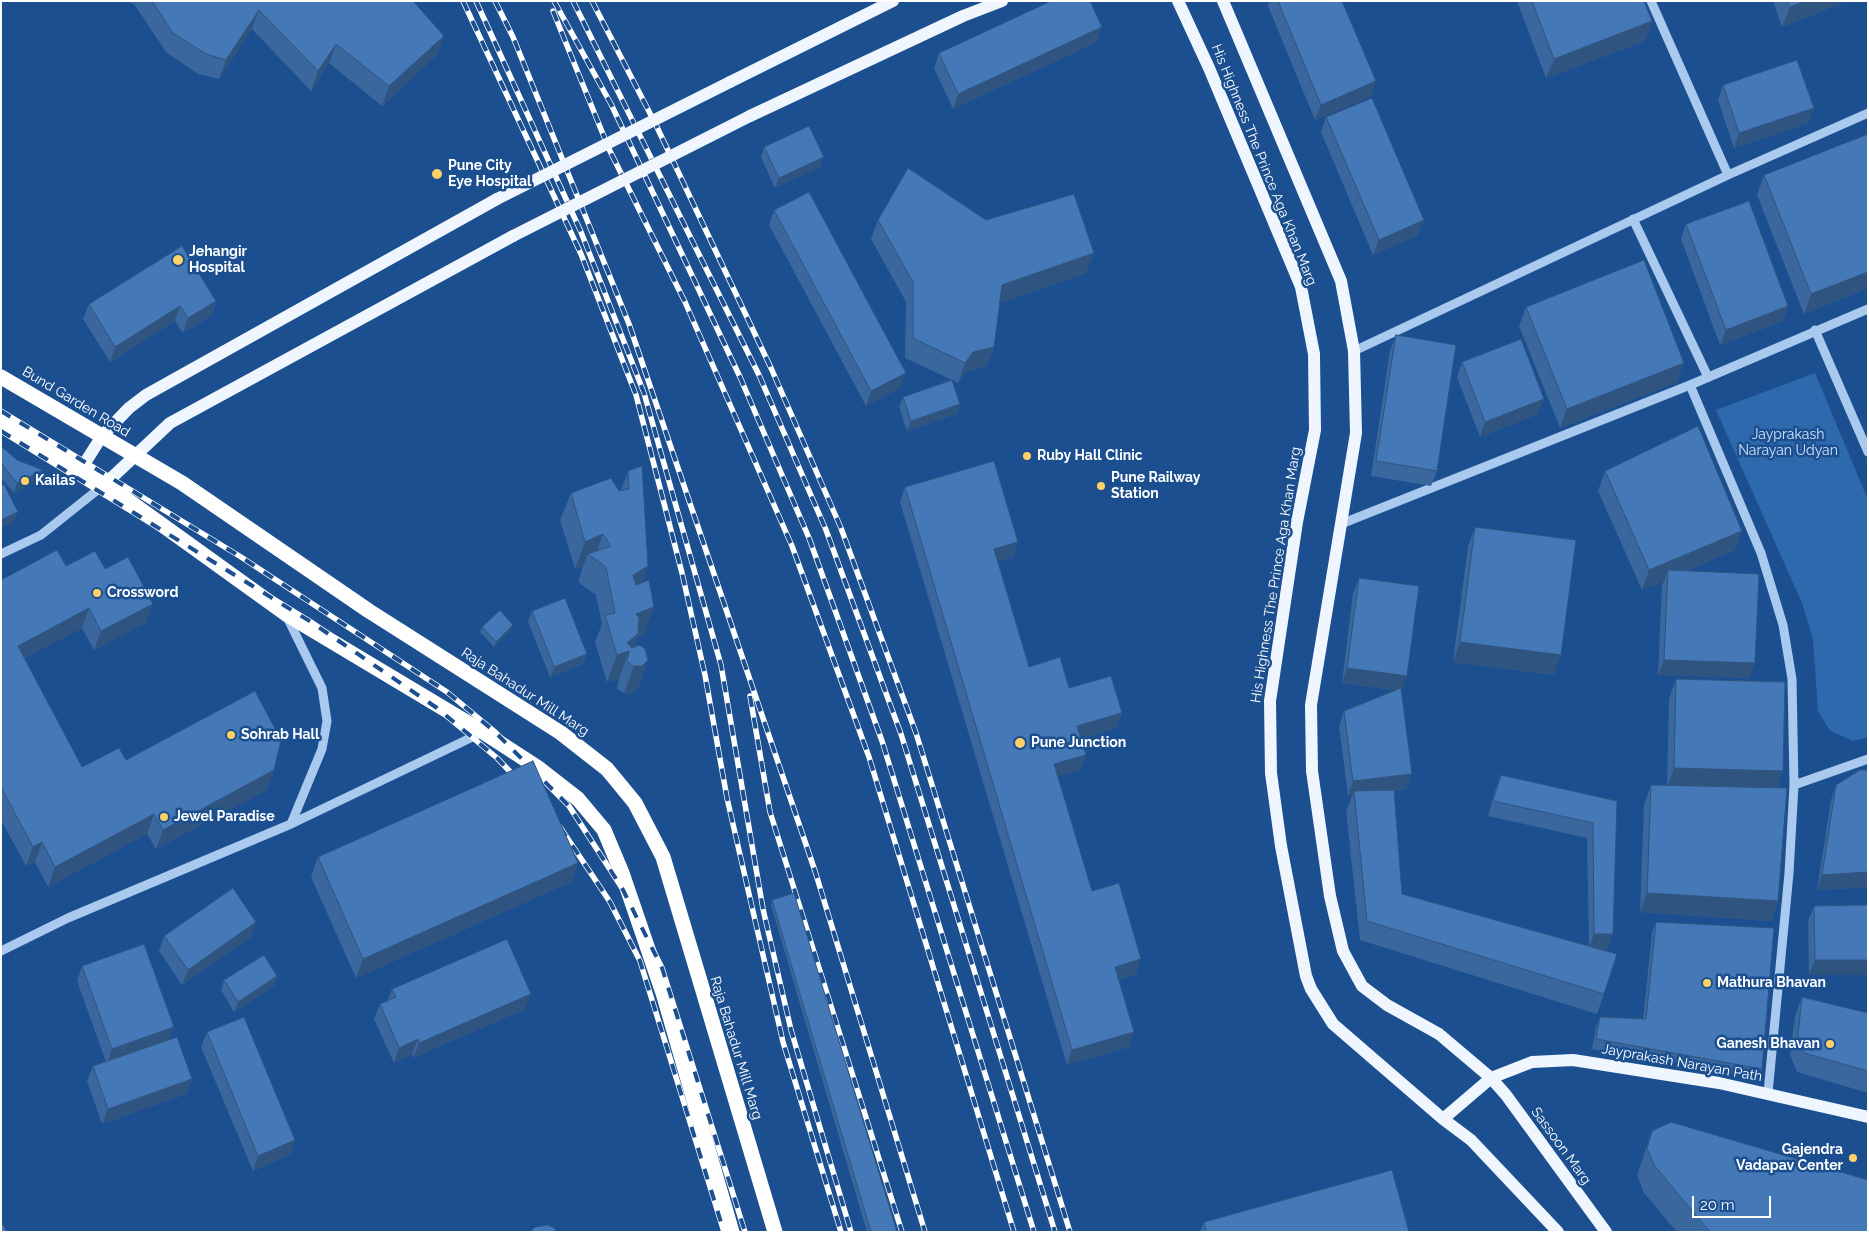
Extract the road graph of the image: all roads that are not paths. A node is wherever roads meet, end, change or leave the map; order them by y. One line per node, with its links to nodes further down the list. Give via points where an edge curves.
1 (893, 1): 16 (main road, bridge, via 497,199 146,395)
2 (1002, 1): 18 (main road, bridge, via 963,16 750,116 513,236 170,423)
3 (1178, 1): 32 (main road, His Highness The Prince Aga Khan Marg, via 1301,287 1314,354 1314,430 1270,701 1272,782 1306,976 1333,1024)
4 (1223, 1): 11 (main road, His Highness The Prince Aga Khan Marg, via 1341,281)
5 (1651, 1): 7 (street)
6 (1868, 113): 7 (street)
7 (1728, 175): 8 (street)
8 (1633, 219): 11 (street); 13 (street)
9 (1868, 309): 10 (street)
10 (1815, 330): 13 (street); 17 (street)
11 (1354, 351): 21 (main road, His Highness The Prince Aga Khan Marg, via 1356,433)
12 (1, 376): 16 (highway, Bund Garden Road)
13 (1708, 377): 14 (street)
14 (1690, 385): 21 (street); 26 (street, via 1761,553 1783,625 1792,679)
15 (1, 422): 19 (highway)
16 (102, 436): 18 (highway, Bund Garden Road); 19 (main road)
17 (1868, 452)
18 (134, 455): 20 (main road); 34 (highway, Raja Bahadur Mill Marg, via 182,483 369,611 561,733 607,769 636,803 663,857)
19 (81, 469): 20 (highway)
20 (105, 484): 22 (street, via 41,535); 23 (highway)
21 (1341, 524): 29 (main road, His Highness The Prince Aga Khan Marg, via 1312,705 1312,771 1330,896 1343,951 1362,986 1387,1005 1439,1034)
22 (1, 554)
23 (286, 614): 24 (highway); 27 (street, via 322,688 327,720 322,749)
24 (483, 732): 27 (street); 33 (highway, via 537,767 578,799 604,830 664,993)
25 (1868, 758): 26 (street)
26 (1794, 785): 30 (street)
27 (291, 824): 28 (street, via 76,915)
28 (1, 951)
29 (1491, 1078): 30 (main road, Jayprakash Narayan Path, via 1532,1062 1573,1060); 32 (main road, Jayprakash Narayan Path); 36 (main road, Sassoon Marg)
30 (1768, 1093): 31 (main road, Jayprakash Narayan Path)
31 (1868, 1118)
32 (1443, 1120): 35 (main road, via 1471,1140)
33 (732, 1232)
34 (775, 1232)
35 (1558, 1232)
36 (1606, 1232)

